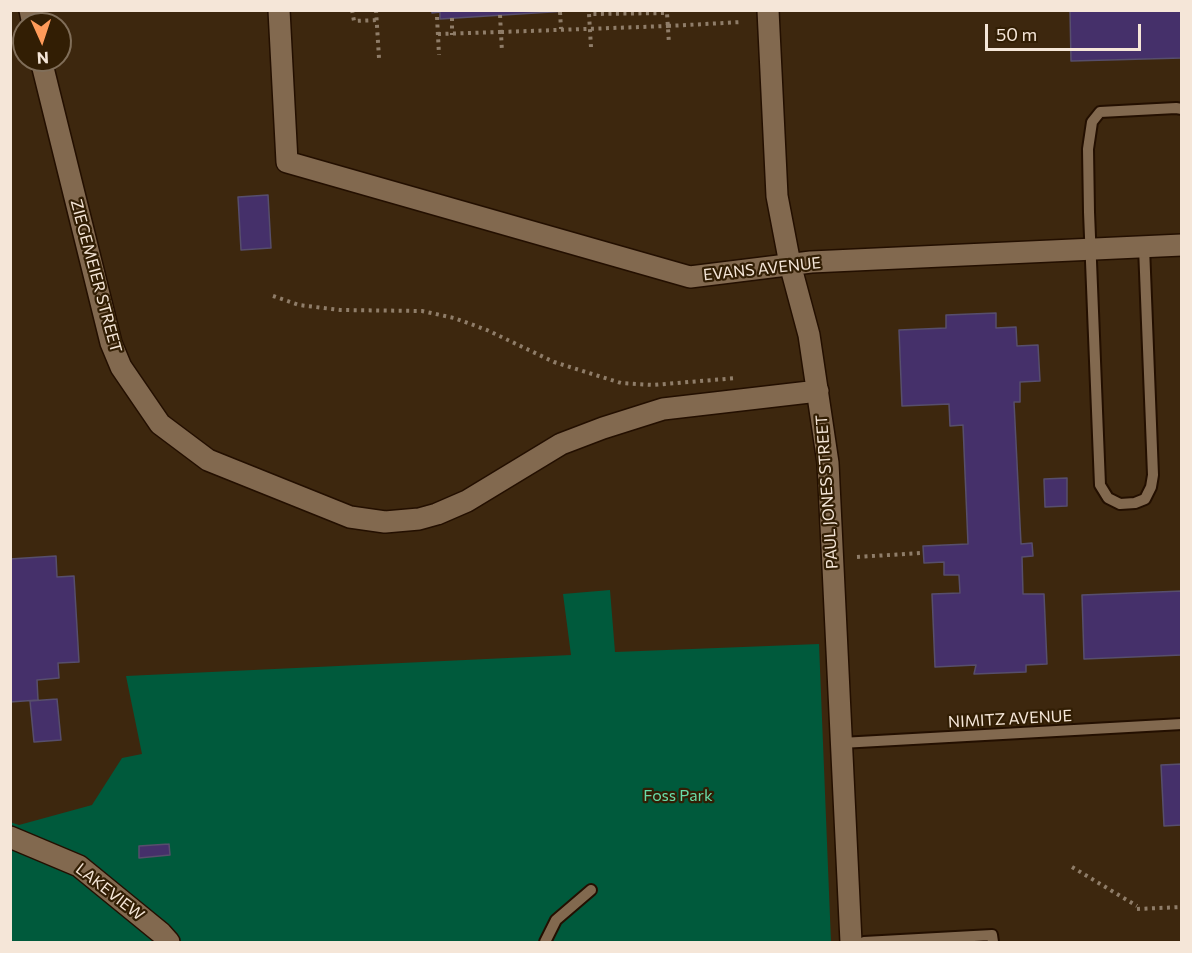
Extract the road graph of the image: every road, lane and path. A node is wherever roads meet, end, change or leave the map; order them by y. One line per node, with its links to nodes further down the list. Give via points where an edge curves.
1 (279, 10): 26 (street, EVANS AVENUE, via 287,162 690,277)
2 (352, 10): 10 (path, via 354,21)
3 (376, 10): 10 (path)
4 (768, 10): 26 (street, PAUL JONES STREET, via 777,196)
5 (560, 12): 13 (path)
6 (589, 12): 12 (path, via 667,13); 17 (path)
7 (500, 15): 18 (path)
8 (437, 17): 14 (path)
9 (452, 18): 15 (path)
10 (377, 20): 20 (path)
11 (742, 22): 12 (path)
12 (669, 26): 13 (path, bridge); 16 (path)
13 (561, 29): 15 (path, bridge)
14 (440, 35): 15 (path); 19 (path)
15 (453, 35)
16 (669, 44)
17 (591, 47)
18 (502, 52)
19 (439, 55)
20 (379, 58)
21 (44, 72): 29 (street, ZIEGEMEIER STREET, via 111,343 121,367 160,424 208,460 350,517 385,522 419,519 467,501 561,444 603,428 663,409)
22 (1182, 109): 25 (lane, via 1100,112 1092,122 1088,149)
23 (1182, 245): 24 (street, EVANS AVENUE)
24 (1144, 247): 25 (street, EVANS AVENUE); 25 (lane, via 1153,475 1145,499 1128,504 1108,498 1100,485)
25 (1090, 250): 26 (street, EVANS AVENUE)
26 (790, 264): 29 (street, PAUL JONES STREET, via 809,335)
27 (273, 296): 28 (path, via 299,305 340,310 422,311 454,318 554,362 621,383 653,385)
28 (737, 377)
29 (818, 391): 33 (street, PAUL JONES STREET, via 828,463)
30 (921, 553): 31 (path)
31 (857, 557)
32 (1182, 724): 33 (lane, NIMITZ AVENUE)
33 (841, 744): 40 (street, PAUL JONES STREET)
34 (10, 837): 38 (street, LAKEVIEW, via 79,866)
35 (1072, 867): 37 (path, via 1137,908)
36 (591, 890): 39 (lane, via 556,920)
37 (1182, 907)
38 (169, 942)
39 (545, 942)
40 (851, 942)
41 (864, 942): 42 (lane, via 992,935)
42 (993, 942)

